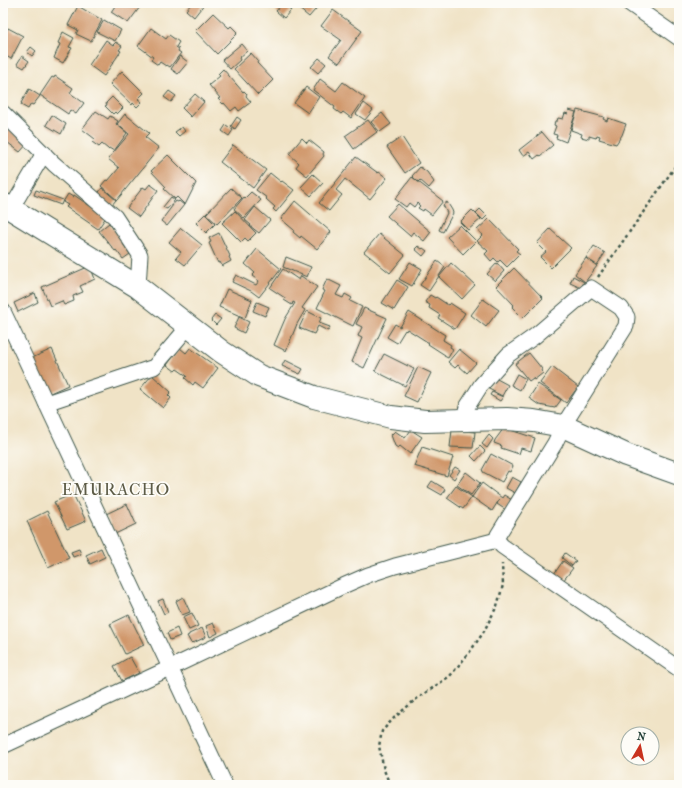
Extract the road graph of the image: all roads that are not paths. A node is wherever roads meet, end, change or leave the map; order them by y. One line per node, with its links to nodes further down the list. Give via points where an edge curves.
1 (629, 3): 2 (street)
2 (679, 38)
3 (3, 113): 4 (street)
4 (44, 153): 5 (street); 6 (street, via 115,217 140,255)
5 (7, 207): 6 (street)
6 (138, 287): 8 (street)
7 (3, 311): 9 (street)
8 (189, 326): 9 (street, via 154,367); 10 (street, via 259,376 314,397 391,418)
9 (46, 403): 14 (street)
10 (463, 421): 11 (street, via 507,419); 11 (street, via 467,407 481,385 508,356 591,288 621,308 627,317 626,326)
11 (563, 426): 12 (street, via 626,455); 13 (street, via 498,535)
12 (679, 474)
13 (500, 543): 14 (street, via 395,566 368,575); 15 (street)
14 (170, 668): 16 (street); 17 (street)
15 (679, 669)
16 (3, 746)
17 (225, 785)

